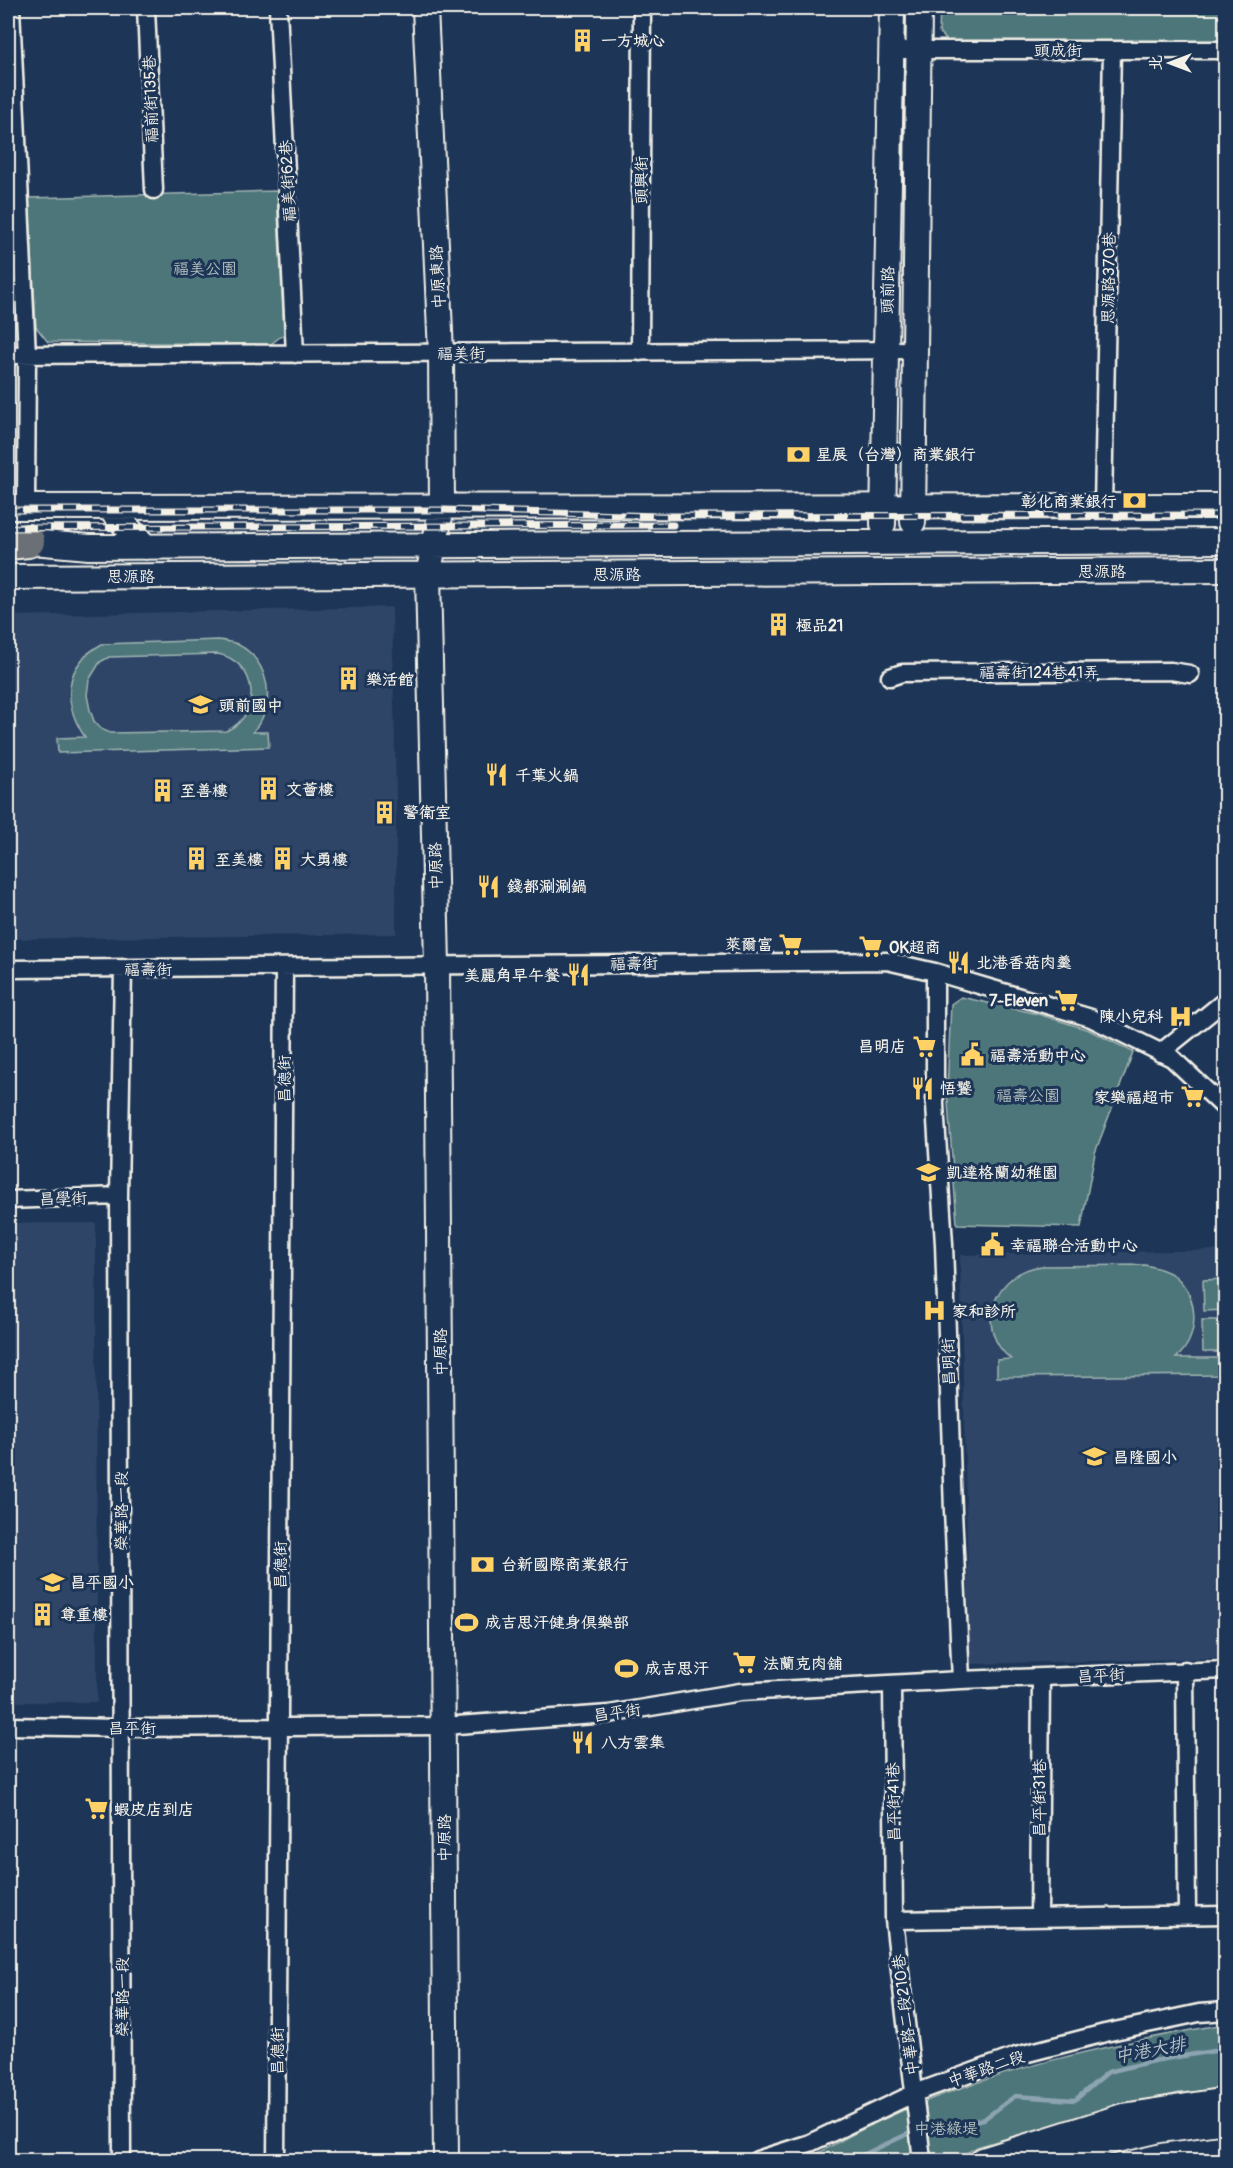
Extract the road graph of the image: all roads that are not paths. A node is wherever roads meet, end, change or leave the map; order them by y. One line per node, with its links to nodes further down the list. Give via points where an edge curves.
1 (11, 8): 19 (street)
2 (146, 8): 12 (street, 福前街135巷)
3 (278, 8): 17 (street, 福美街62巷)
4 (425, 8): 16 (street, 中原東路)
5 (642, 8): 15 (street, 頭興街)
6 (891, 8): 8 (street, 頭前路)
7 (919, 8): 9 (street, 頭前路)
8 (891, 50): 9 (street, 頭成街); 13 (street, 頭前路)
9 (919, 50): 10 (street, 頭成街); 14 (street, 頭前路)
10 (1112, 50): 11 (street, 頭成街); 20 (street, 思源路370巷)
11 (1226, 50)
12 (154, 190)
13 (886, 350): 14 (street, 福美街); 15 (street, 福美街); 25 (street, 頭前路)
14 (915, 350): 26 (street, 頭前路)
15 (640, 352): 16 (street, 福美街)
16 (441, 353): 17 (street, 福美街); 24 (street, 中原東路)
17 (295, 354): 19 (street, 福美街)
18 (8, 355): 19 (street, 福美街)
19 (27, 355): 22 (street)
20 (1103, 506): 21 (street); 26 (street)
21 (1226, 506)
22 (17, 507): 23 (street)
23 (108, 507): 24 (street); 32 (street)
24 (442, 507): 25 (street); 30 (street, 中原東路)
25 (884, 507): 26 (street); 29 (street, 頭前路)
26 (913, 507): 28 (street, 頭前路)
27 (1226, 541): 28 (street, 思源路)
28 (912, 542): 29 (street, 思源路); 35 (street, 頭前路)
29 (883, 543): 30 (street, 思源路); 34 (street, 頭前路)
30 (436, 545): 32 (street, 思源路); 36 (street, 中原路)
31 (13, 546): 32 (street, 思源路)
32 (146, 547)
33 (1226, 570): 35 (street, 思源路)
34 (882, 572): 35 (street, 思源路); 36 (street, 思源路)
35 (912, 572)
36 (428, 575): 37 (street, 思源路); 40 (street, 中原路)
37 (8, 577)
38 (1190, 674): 39 (street, 福壽街124巷41弄, via 902,673)
39 (890, 677)
40 (437, 965): 43 (street, 福壽街); 44 (street, 福壽街, via 887,960); 56 (street, 中原路)
41 (8, 969): 42 (street, 福壽街)
42 (123, 969): 43 (street, 福壽街); 48 (street, 榮華路一段)
43 (284, 969): 58 (street, 昌德街)
44 (935, 972): 46 (street, 福壽街, via 1091,1018); 53 (street, 昌明街, via 935,1105)
45 (1226, 1000): 46 (street)
46 (1161, 1053): 47 (street, 福壽街)
47 (1226, 1109)
48 (119, 1196): 49 (street, 昌學街); 57 (street, 榮華路一段)
49 (8, 1200)
50 (1185, 1670): 51 (street, 昌平街); 52 (street, 昌平街); 59 (street)
51 (1226, 1670)
52 (1041, 1678): 53 (street, 昌平街); 61 (street, 昌平街31巷)
53 (961, 1680): 54 (street, 昌平街)
54 (892, 1684): 56 (street, 昌平街, via 740,1692 609,1714); 62 (street, 昌平街41巷)
55 (8, 1726): 57 (street, 昌平街)
56 (443, 1726): 58 (street, 昌平街); 69 (street, 中原路)
57 (122, 1728): 58 (street, 昌平街); 67 (street, 榮華路一段)
58 (279, 1728): 68 (street, 昌德街)
59 (1187, 1915): 60 (street); 61 (street)
60 (1226, 1915)
61 (1039, 1918): 62 (street)
62 (894, 1920): 65 (street, 中華路二段210巷)
63 (1226, 2011): 65 (street, 中華路二段, via 1105,2033 1016,2056)
64 (1226, 2100): 72 (street, via 1123,2116)
65 (915, 2101): 70 (street, 中華路二段); 71 (street, 中華路二段210巷)
66 (1226, 2121): 73 (street, via 1160,2130)
67 (122, 2160)
68 (276, 2160)
69 (447, 2160)
70 (757, 2160)
71 (922, 2160)
72 (983, 2160)
73 (1034, 2160)

